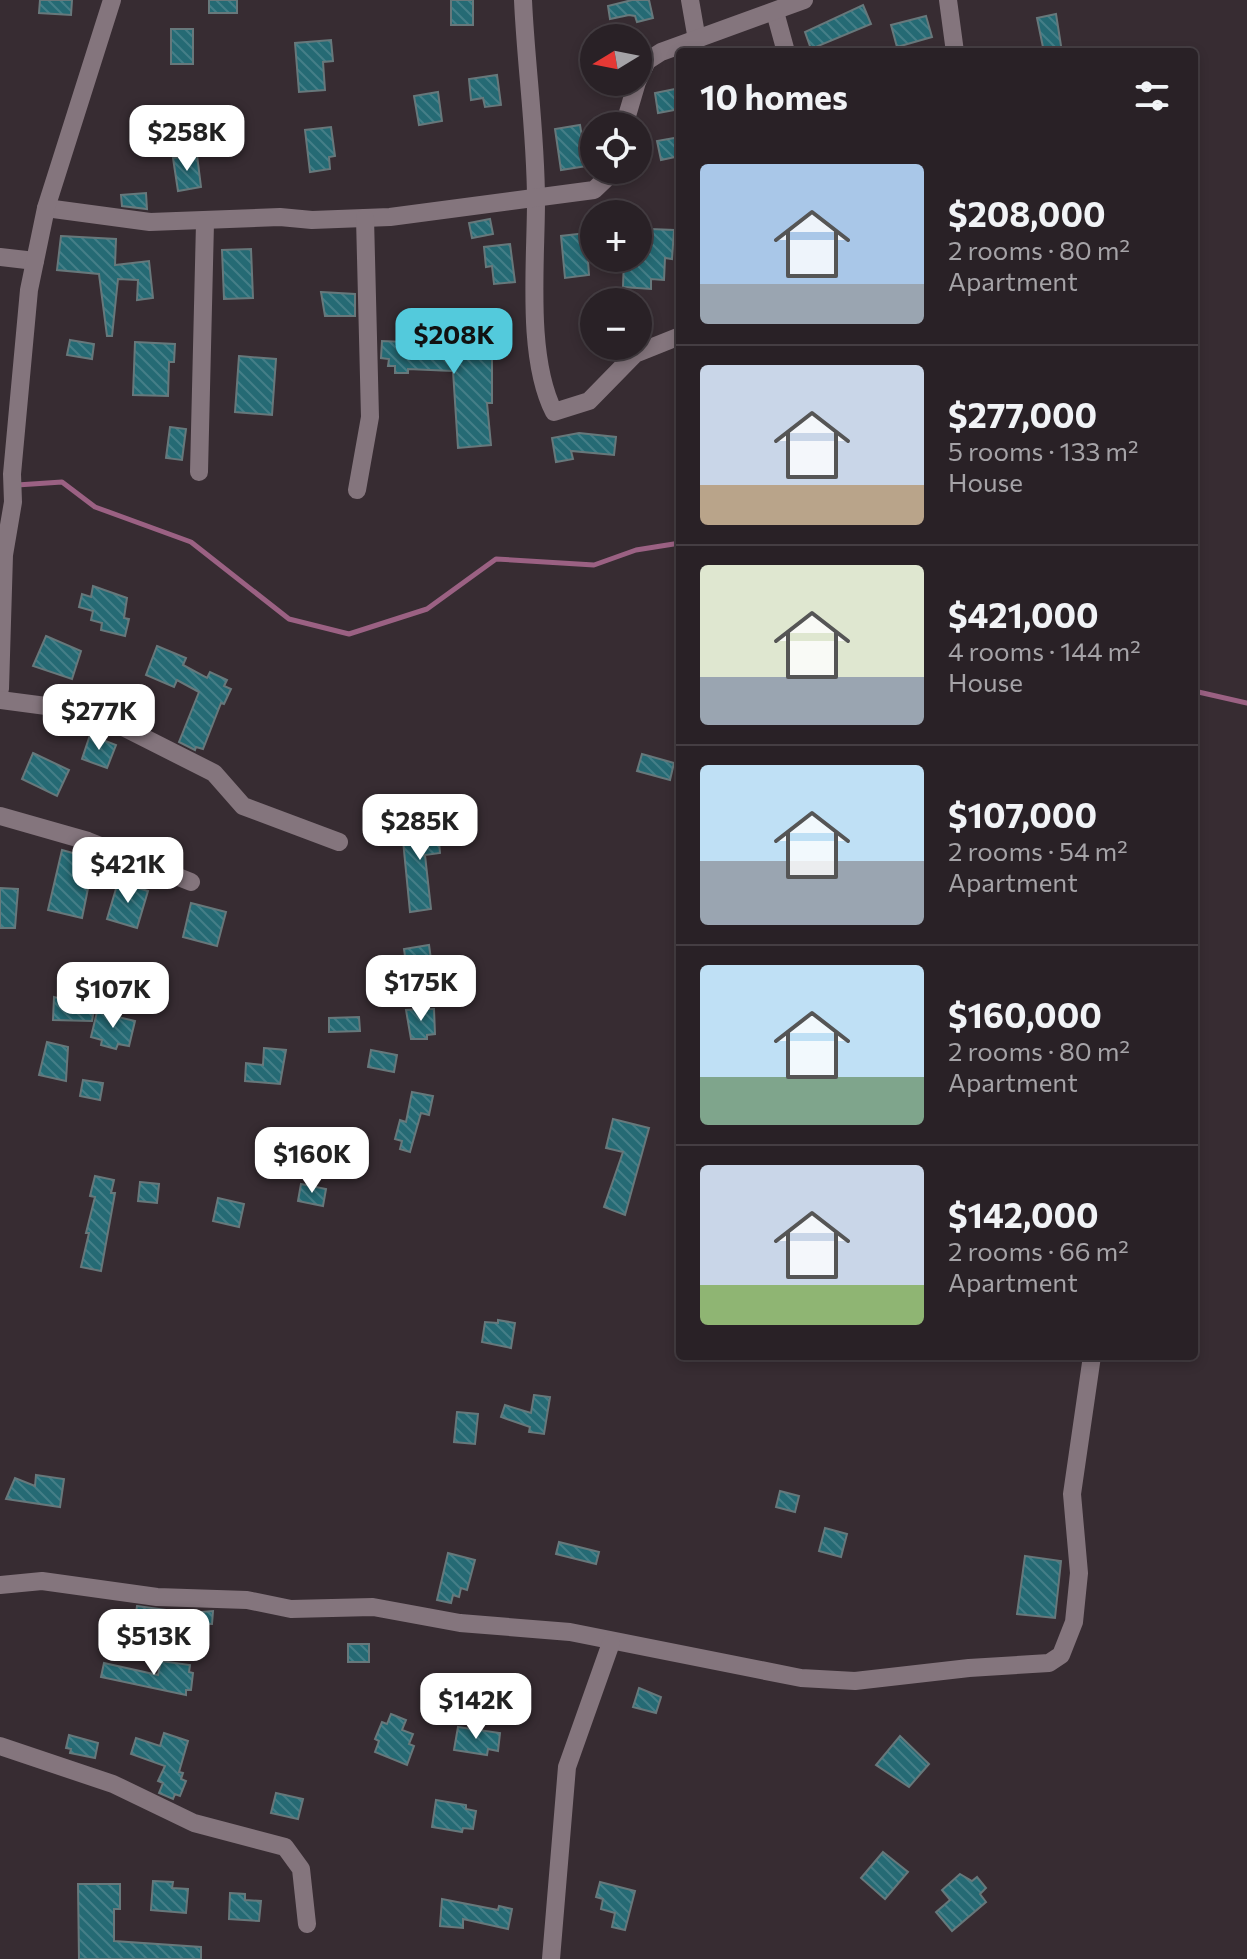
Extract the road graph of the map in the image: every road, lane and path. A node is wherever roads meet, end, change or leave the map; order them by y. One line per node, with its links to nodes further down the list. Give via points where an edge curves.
1 (112, 0): 15 (street)
2 (523, 0): 14 (street)
3 (690, 0): 7 (street)
4 (804, 0): 6 (street)
5 (948, 0): 11 (street)
6 (775, 12): 7 (street); 10 (street)
7 (697, 40): 9 (street)
8 (676, 48): 12 (street)
9 (677, 48)
10 (785, 48)
11 (954, 48)
12 (652, 58)
13 (600, 184): 14 (street, via 594,190)
14 (536, 199): 16 (street); 20 (street, via 538,336 545,393 554,412 589,401 635,354)
15 (46, 208): 17 (street, via 150,222); 19 (street)
16 (365, 218): 17 (street); 22 (street, via 370,417)
17 (205, 223): 21 (street)
18 (0, 257): 19 (street)
19 (35, 261): 23 (street, via 4,555)
20 (676, 338)
21 (199, 472)
22 (357, 490)
23 (0, 689)
24 (0, 700): 26 (street, via 69,709 121,726 214,773 243,806)
25 (0, 816): 27 (street, via 88,841)
26 (339, 842)
27 (191, 882)
28 (1091, 1360): 30 (street, via 1072,1494 1079,1573 1074,1622 1061,1655 1049,1663 855,1681 801,1678)
29 (0, 1585): 30 (street, via 42,1581 157,1597 247,1600 291,1609 373,1607 460,1623 570,1632)
30 (611, 1643): 33 (street, via 567,1767)
31 (0, 1746): 32 (street, via 113,1784 194,1823 285,1847 301,1869)
32 (307, 1924)
33 (551, 1959)

